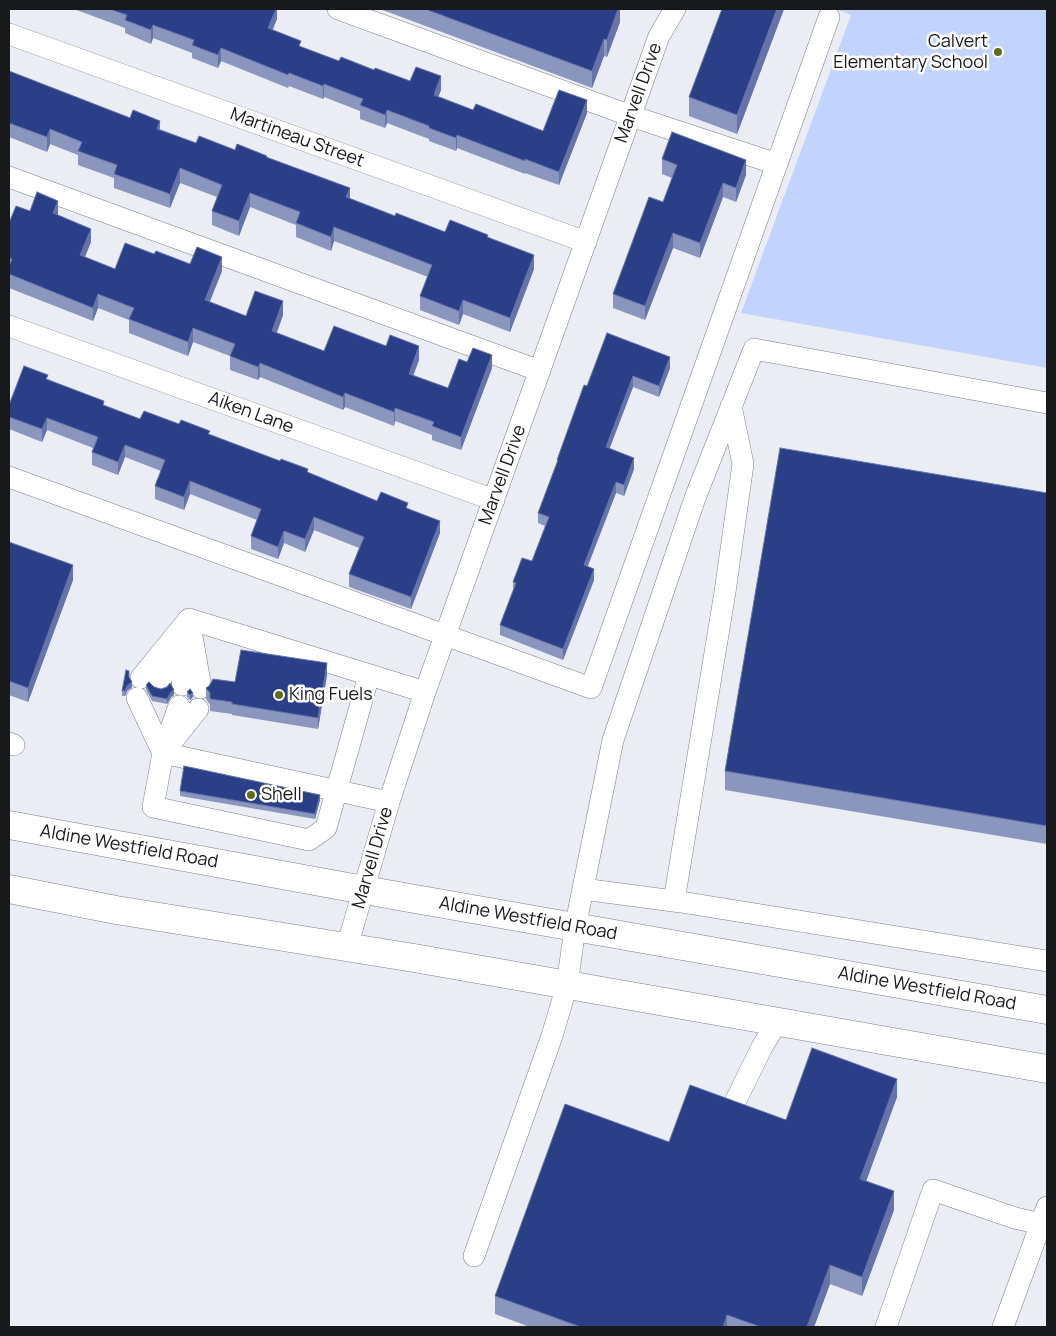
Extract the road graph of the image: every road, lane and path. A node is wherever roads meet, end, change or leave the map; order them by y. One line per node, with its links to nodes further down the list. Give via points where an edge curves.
1 (338, 9): 5 (street)
2 (675, 9): 5 (street, Marvell Drive, via 660,36)
3 (829, 16): 6 (street)
4 (9, 34): 8 (street, Martineau Street)
5 (631, 116): 6 (street); 8 (street, Marvell Drive)
6 (777, 164): 16 (street, via 591,688)
7 (9, 177): 10 (street)
8 (586, 242): 10 (street, Marvell Drive)
9 (9, 326): 14 (street, Aiken Lane)
10 (540, 371): 14 (street, Marvell Drive)
11 (1047, 403): 12 (street, via 754,349)
12 (731, 406): 24 (street, via 695,498 614,740); 26 (street, via 743,464)
13 (9, 477): 16 (street)
14 (494, 500): 16 (street, Marvell Drive)
15 (190, 619): 17 (street); 19 (street, via 190,697); 19 (street, via 148,690)
16 (446, 636): 18 (street, Marvell Drive)
17 (370, 675): 18 (street); 20 (street)
18 (425, 692): 21 (street, Marvell Drive)
19 (163, 753): 20 (street); 20 (street, via 153,807 309,840 326,828)
20 (336, 790): 21 (street)
21 (389, 802): 25 (street, Marvell Drive)
22 (9, 825): 25 (main road, Aldine Westfield Road)
23 (9, 889): 28 (main road, via 116,910)
24 (583, 889): 26 (street); 27 (street)
25 (364, 890): 27 (main road, Aldine Westfield Road); 28 (street, Marvell Drive)
26 (674, 901): 29 (street)
27 (575, 928): 30 (street); 31 (main road, Aldine Westfield Road)
28 (348, 947): 30 (main road)
29 (1047, 960)
30 (567, 985): 32 (main road); 36 (street)
31 (1047, 1010)
32 (777, 1022): 33 (main road); 34 (street)
33 (1047, 1069)
34 (734, 1104)
35 (1044, 1216): 37 (street, via 1015,1218 933,1190); 38 (street)
36 (474, 1256)
37 (886, 1327)
38 (1004, 1327)

